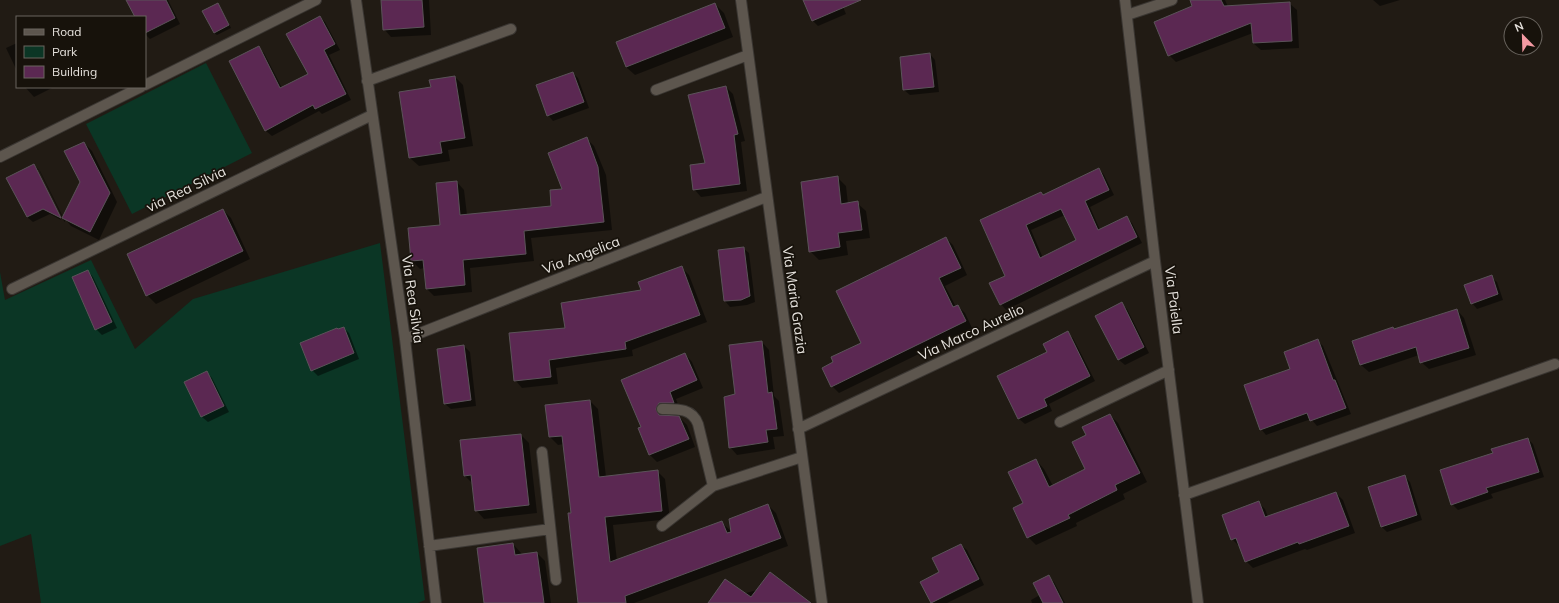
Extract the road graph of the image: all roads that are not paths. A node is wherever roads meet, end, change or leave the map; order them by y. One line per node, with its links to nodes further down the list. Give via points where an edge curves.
1 (316, 0): 10 (street)
2 (356, 0): 9 (street, Via Rea Silvia)
3 (741, 0): 8 (street, Via Maria Grazia)
4 (1125, 0): 6 (street, Via Paiella)
5 (1172, 0): 6 (street)
6 (1127, 15): 16 (street, Via Paiella)
7 (511, 29): 9 (street)
8 (748, 55): 12 (street); 15 (street, Via Maria Grazia)
9 (367, 81): 13 (street, Via Rea Silvia)
10 (146, 85)
11 (139, 88): 14 (street)
12 (656, 90)
13 (372, 115): 17 (street, via Rea Silvia); 18 (street, Via Rea Silvia)
14 (0, 157)
15 (766, 197): 18 (street, Via Angelica); 23 (street, Via Maria Grazia)
16 (1155, 261): 20 (street, Via Paiella); 23 (street, Via Marco Aurelio)
17 (12, 289)
18 (405, 339): 30 (street, Via Rea Silvia)
19 (1555, 364): 27 (street)
20 (1169, 370): 22 (street); 27 (street, Via Paiella)
21 (662, 409): 26 (street, via 682,410 694,416)
22 (1060, 422)
23 (798, 429): 25 (street, Via Maria Grazia)
24 (542, 452): 29 (street)
25 (802, 457): 26 (street); 33 (street, Via Maria Grazia)
26 (713, 486): 28 (street)
27 (1184, 495): 34 (street, Via Paiella)
28 (662, 526)
29 (550, 529): 30 (street); 31 (street)
30 (429, 546): 32 (street, Via Rea Silvia)
31 (556, 580)
32 (436, 603)
33 (822, 603)
34 (1198, 603)

